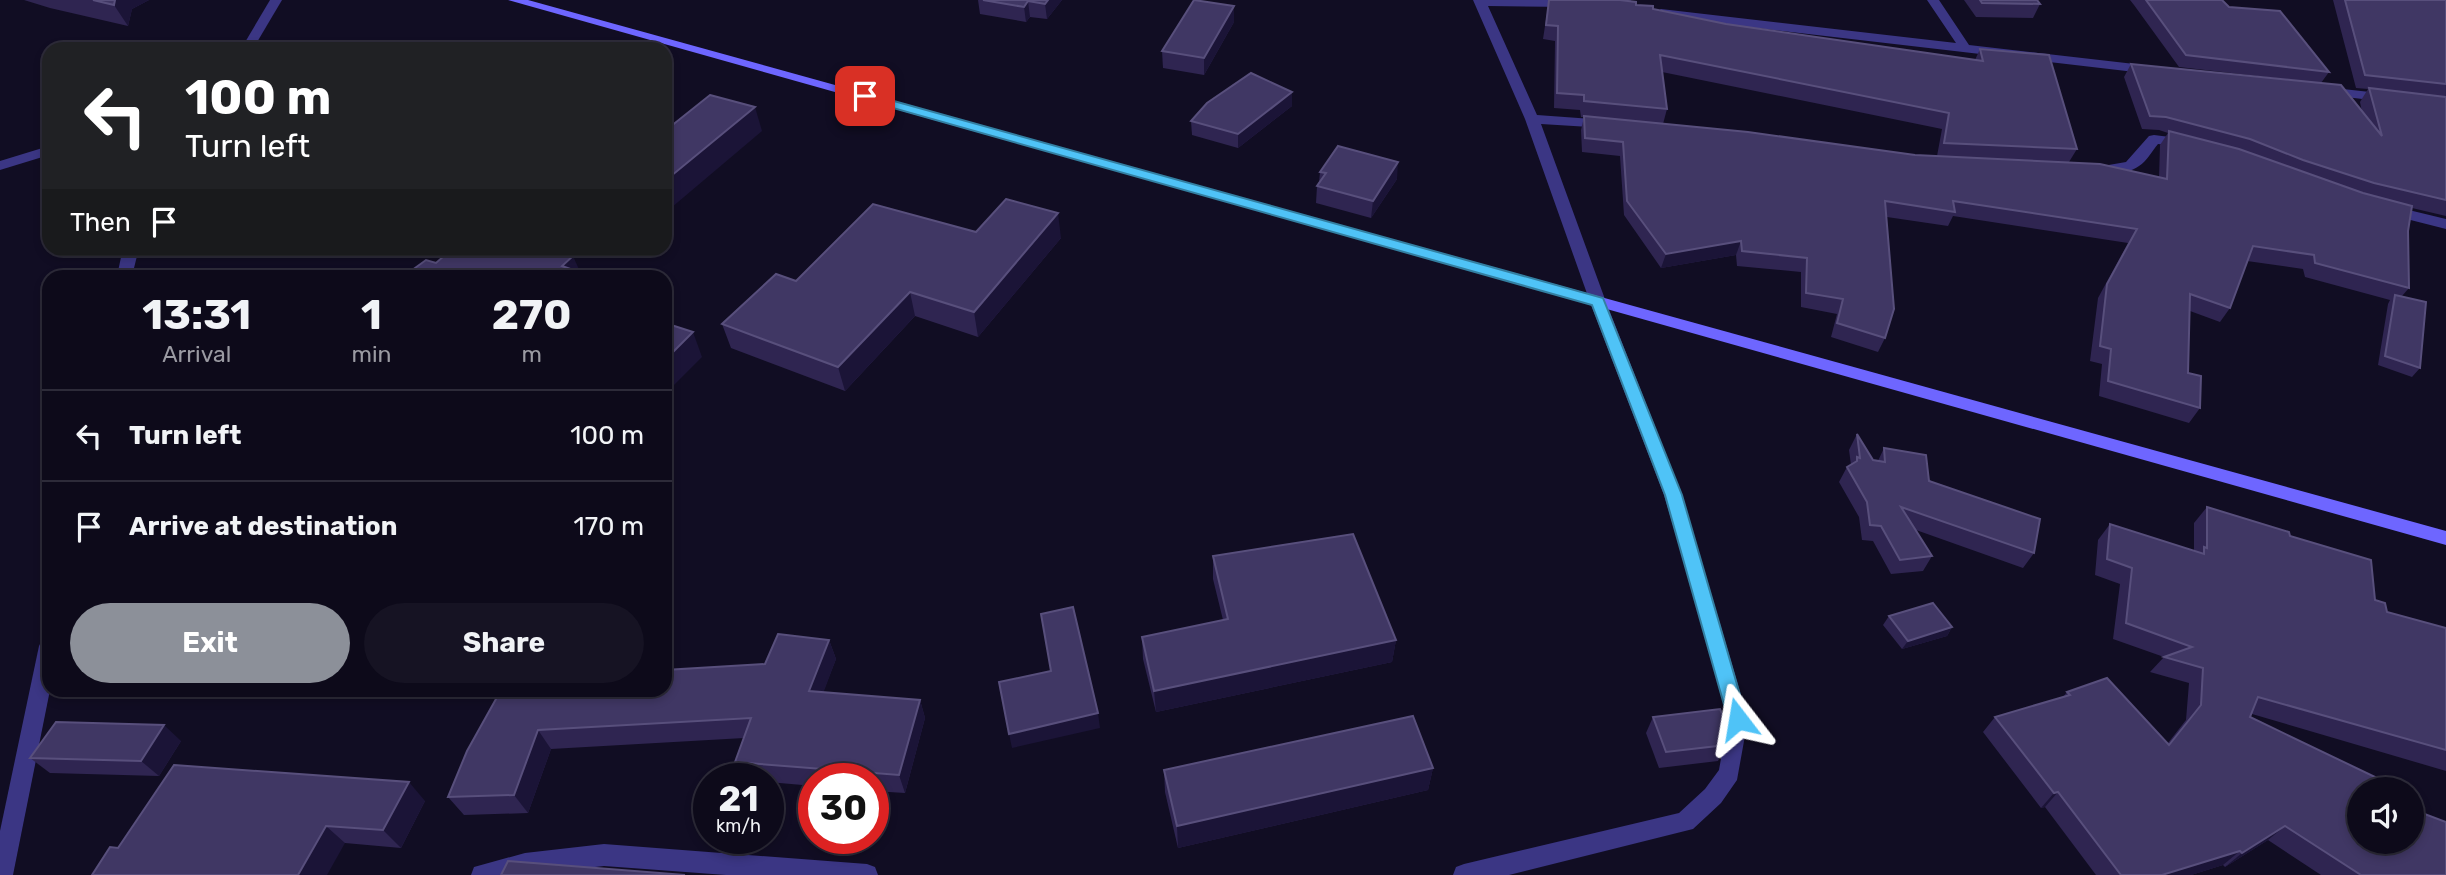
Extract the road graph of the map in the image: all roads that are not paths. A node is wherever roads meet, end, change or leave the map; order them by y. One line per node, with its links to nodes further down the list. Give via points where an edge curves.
1 (276, 0): 7 (street)
2 (514, 0): 8 (street)
3 (1933, 0): 10 (street)
4 (1480, 1): 5 (street); 14 (street)
5 (1585, 5)
6 (1651, 12): 10 (street)
7 (251, 42)
8 (665, 42)
9 (672, 44): 22 (street)
10 (1965, 48): 11 (street)
11 (2171, 72)
12 (2309, 89): 13 (street)
13 (2405, 100)
14 (1532, 120): 15 (street); 22 (street)
15 (1625, 126)
16 (2202, 148): 19 (street, via 2158,137 2132,167)
17 (42, 152): 18 (street)
18 (0, 166)
19 (2087, 172)
20 (2371, 205): 21 (street)
21 (2446, 224)
22 (1598, 302): 23 (street); 28 (street, via 1673,495 1721,653 1738,719 1729,773 1685,822)
23 (2446, 538)
24 (42, 680): 25 (street)
25 (2, 875)
26 (482, 875): 27 (street, via 525,863 604,855)
27 (867, 875)
28 (1464, 875)

